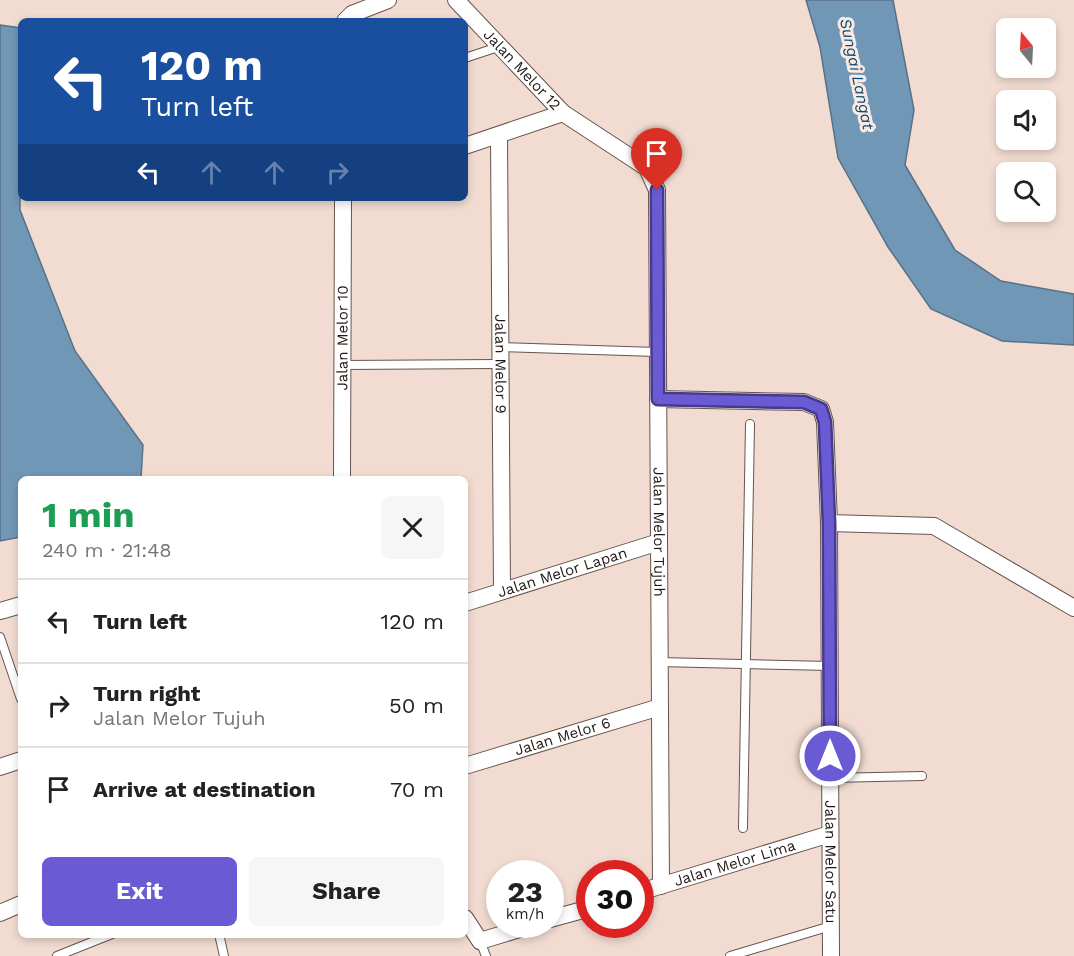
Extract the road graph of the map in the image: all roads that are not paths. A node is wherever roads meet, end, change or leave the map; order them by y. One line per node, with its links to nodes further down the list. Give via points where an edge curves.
1 (388, 0): 3 (street)
2 (456, 0): 4 (street, Jalan Melor 12)
3 (348, 18)
4 (498, 47): 5 (lane); 6 (street, Jalan Melor 12)
5 (468, 57)
6 (563, 113): 7 (street); 9 (street, Jalan Melor 12, via 647,168)
7 (499, 136): 8 (street); 11 (street, Jalan Melor 9)
8 (468, 145)
9 (654, 178): 12 (street, Jalan Melor Tujuh)
10 (343, 201): 14 (street, Jalan Melor 10)
11 (500, 347): 12 (lane); 13 (street, Jalan Melor 9)
12 (657, 352): 15 (street, Jalan Melor Tujuh)
13 (500, 364): 14 (lane); 20 (street, Jalan Melor 9)
14 (341, 365): 17 (street, Jalan Melor 10)
15 (658, 399): 18 (street, Jalan Melor Satu, via 804,402 821,409 825,422); 19 (street, Jalan Melor Tujuh)
16 (750, 424): 27 (lane)
17 (342, 476)
18 (829, 524): 23 (street, via 934,526); 28 (street, Jalan Melor Satu)
19 (659, 542): 20 (street, Jalan Melor Lapan); 26 (street, Jalan Melor Tujuh)
20 (502, 591): 21 (street, Jalan Melor Lapan)
21 (468, 602)
22 (18, 606): 24 (street)
23 (1074, 608)
24 (0, 611)
25 (0, 637): 29 (lane)
26 (659, 662): 27 (lane); 30 (street, Jalan Melor Tujuh)
27 (748, 664): 28 (lane); 36 (lane)
28 (830, 666): 35 (street, Jalan Melor Satu)
29 (18, 690)
30 (660, 707): 32 (street, Jalan Melor 6); 38 (street, Jalan Melor Tujuh)
31 (18, 761): 33 (street)
32 (468, 765)
33 (0, 767)
34 (922, 776): 35 (lane)
35 (830, 778): 37 (street, Jalan Melor Satu)
36 (743, 828)
37 (830, 834): 38 (street, Jalan Melor Lima); 43 (street, Jalan Melor Satu)
38 (660, 886): 39 (street, Jalan Melor Lima)
39 (654, 888)
40 (18, 905): 41 (street)
41 (0, 913)
42 (468, 923): 47 (street)
43 (831, 926): 50 (lane); 51 (street, Jalan Melor Satu)
44 (102, 938): 48 (lane)
45 (220, 938): 49 (lane)
46 (506, 938): 47 (street)
47 (483, 949)
48 (57, 956)
49 (224, 956)
50 (730, 956)
51 (831, 956)

